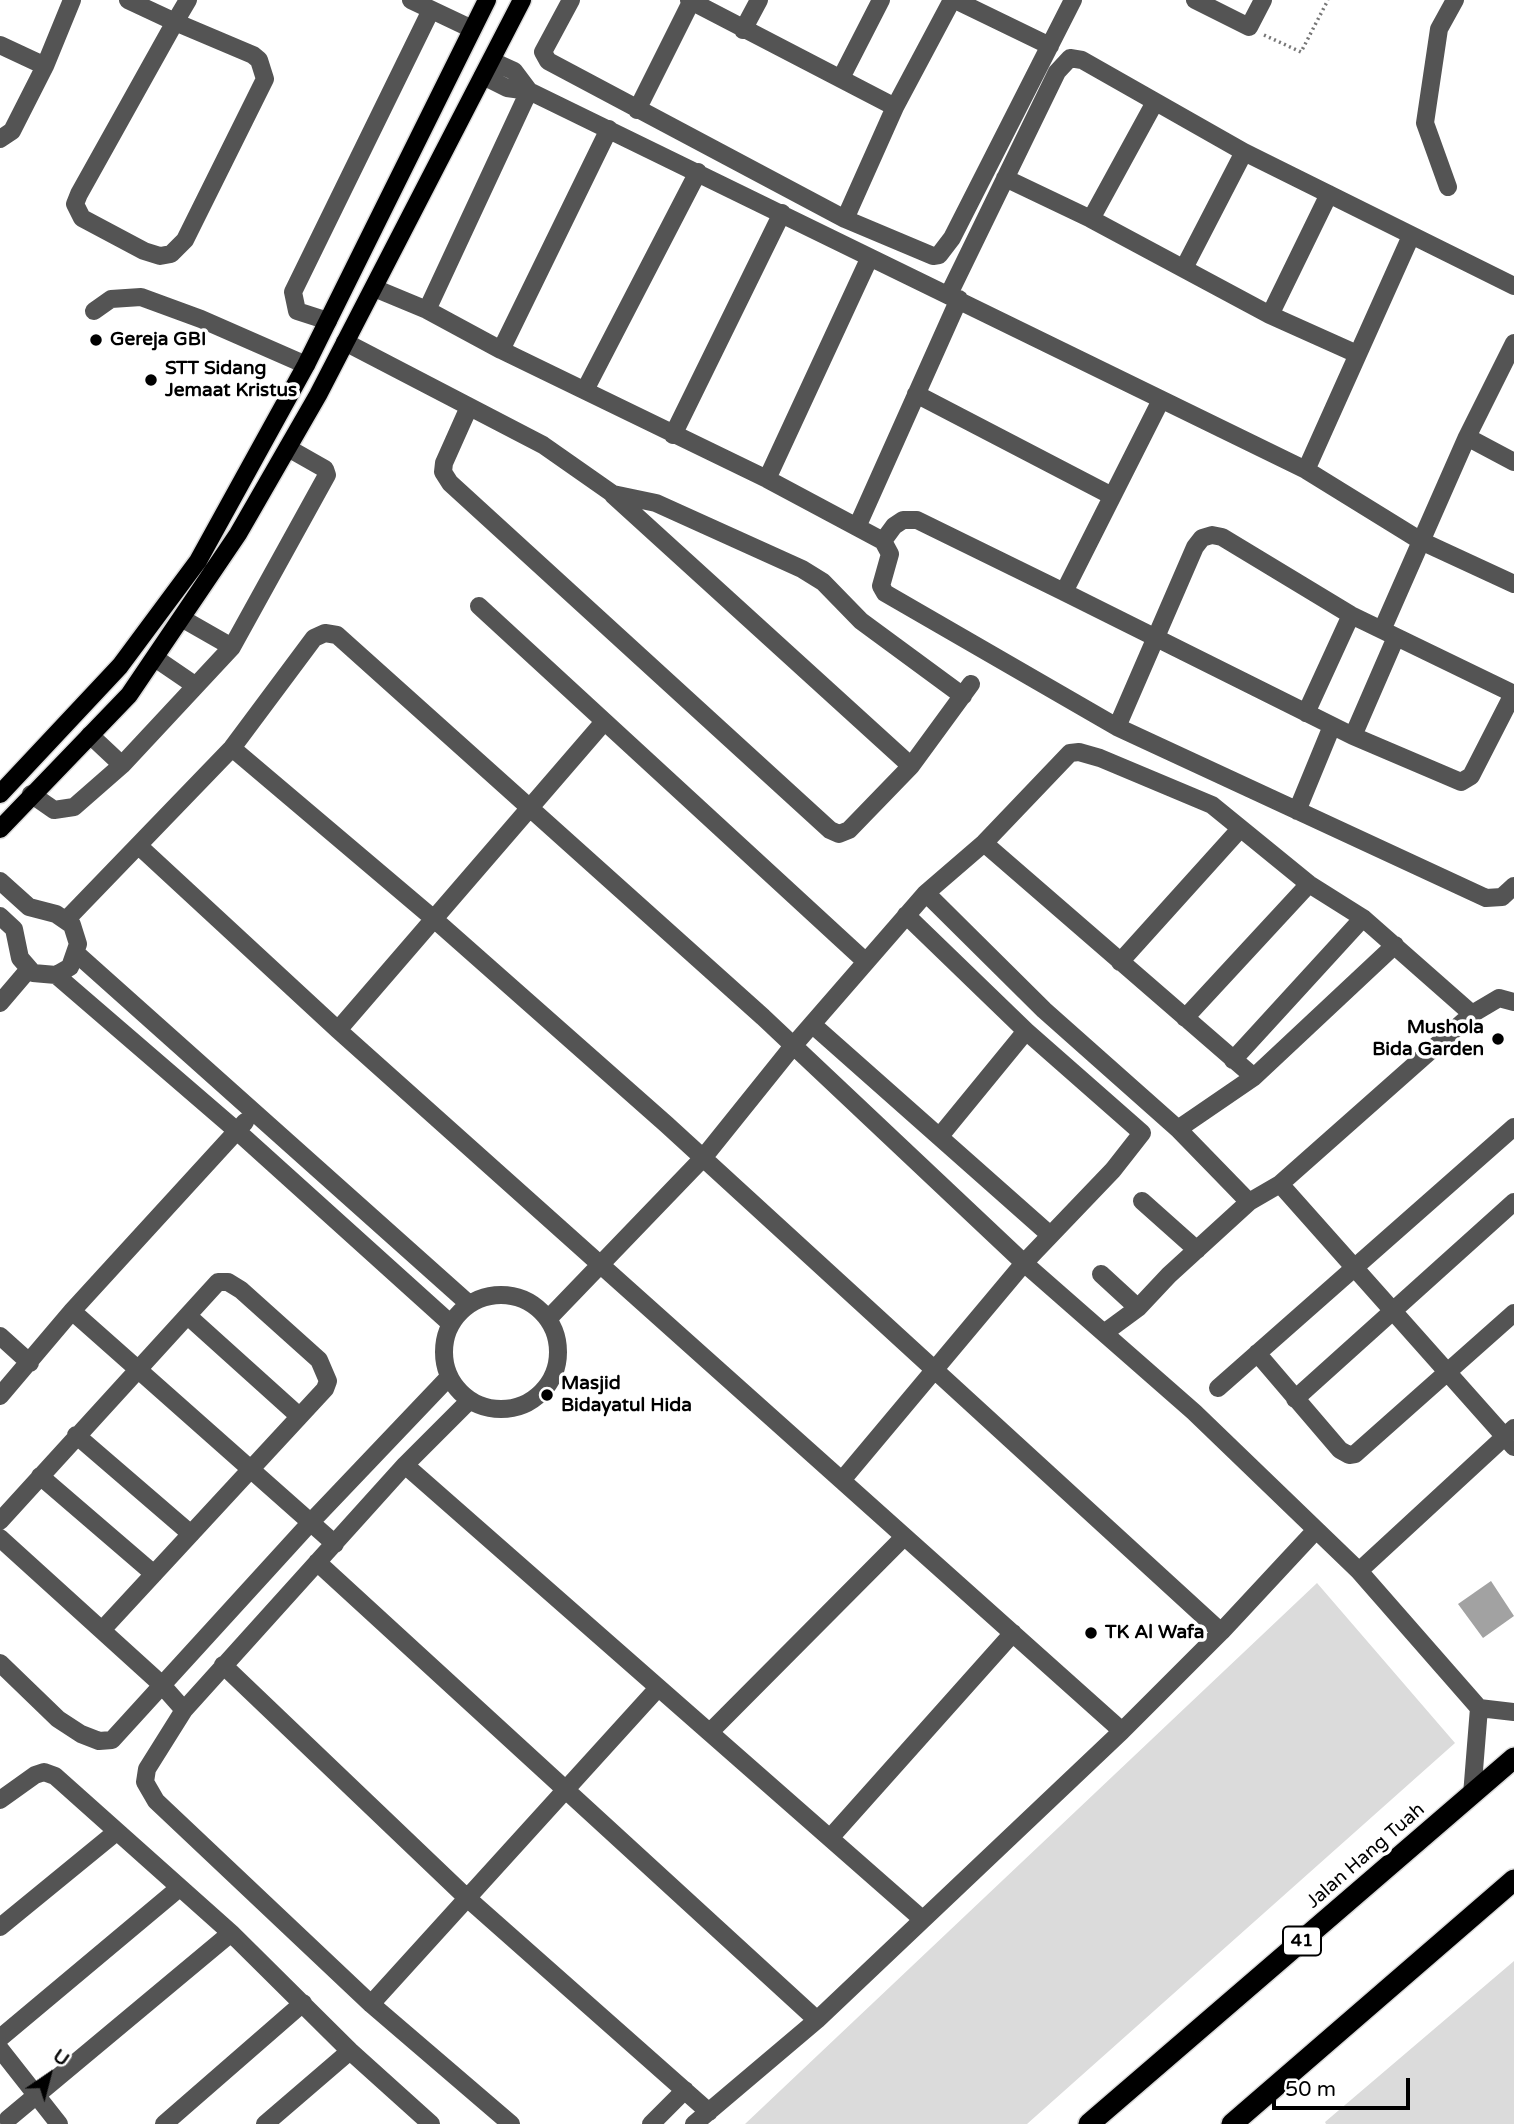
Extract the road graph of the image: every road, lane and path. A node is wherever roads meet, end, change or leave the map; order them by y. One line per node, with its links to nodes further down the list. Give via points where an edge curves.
1 (72, 0): 24 (street)
2 (128, 0): 18 (street)
3 (188, 0): 18 (street)
4 (414, 0): 17 (street)
5 (487, 0): 20 (main road)
6 (522, 0): 25 (main road)
7 (572, 0): 30 (street, via 543,51 545,59)
8 (691, 0): 21 (street); 30 (street)
9 (759, 0): 21 (street)
10 (881, 0): 26 (street)
11 (954, 0): 23 (street); 29 (street)
12 (1073, 0): 23 (street)
13 (1195, 0): 19 (street)
14 (1263, 0): 19 (street)
15 (1328, 0): 19 (path, via 1301,52)
16 (1455, 0): 36 (street, via 1439,29 1425,123)
17 (431, 10): 20 (street); 50 (street, via 293,292 298,311)
18 (175, 22): 18 (street, via 75,204 82,218 160,256 171,254 184,240 265,79 253,55)
19 (1249, 27)
20 (472, 29): 50 (main road)
21 (743, 30): 26 (street)
22 (0, 45): 24 (street)
23 (1050, 46): 39 (street, via 952,238 939,255 923,253)
24 (45, 66): 32 (street, via 12,131)
25 (487, 68): 27 (street, via 514,71); 45 (main road)
26 (841, 79): 29 (street)
27 (529, 91): 31 (street); 47 (street)
28 (1155, 102): 33 (street); 35 (street, via 1082,60 1070,58 1057,72); 40 (street)
29 (895, 107): 39 (street)
30 (637, 110): 39 (street)
31 (609, 128): 34 (street); 53 (street)
32 (0, 139)
33 (1244, 152): 37 (street); 43 (street)
34 (698, 172): 38 (street); 56 (street)
35 (1005, 178): 40 (street); 46 (street)
36 (1448, 187)
37 (1329, 194): 41 (street); 49 (street)
38 (782, 213): 42 (street); 60 (street)
39 (845, 219)
40 (1091, 219): 43 (street)
41 (1411, 236): 44 (street); 54 (street)
42 (869, 259): 46 (street); 65 (street)
43 (1184, 268): 49 (street)
44 (1514, 286)
45 (374, 288): 47 (street); 51 (main road)
46 (954, 296): 57 (street); 58 (street)
47 (427, 310): 53 (street)
48 (94, 311): 55 (street, via 111,299 141,297)
49 (1270, 315): 54 (street)
50 (328, 321): 55 (main road)
51 (345, 342): 59 (street); 62 (main road)
52 (1514, 343): 61 (street)
53 (501, 350): 56 (street)
54 (1357, 355): 64 (street)
55 (306, 365): 91 (main road, via 198,561 120,666)
56 (585, 390): 60 (street)
57 (916, 394): 67 (street); 68 (street)
58 (1161, 400): 64 (street); 67 (street)
59 (470, 407): 66 (street, via 543,445); 90 (street, via 444,463 443,472 450,483 830,830 839,834 849,830)
60 (673, 435): 65 (street)
61 (1467, 437): 63 (street); 70 (street)
62 (288, 448): 75 (main road); 78 (street, via 325,469 327,475)
63 (1514, 462)
64 (1306, 470): 70 (street)
65 (767, 479): 68 (street)
66 (613, 495): 90 (street); 90 (street, via 656,503 802,569 823,582 861,621 967,690)
67 (1112, 496): 72 (street)
68 (857, 527): 69 (street)
69 (883, 541): 72 (street, via 903,520 918,520); 85 (street, via 890,554 881,586 885,593)
70 (1421, 541): 71 (street); 76 (street)
71 (1514, 584)
72 (1064, 592): 77 (street)
73 (479, 606): 83 (street)
74 (1351, 615): 76 (street); 77 (street, via 1212,535 1195,547); 82 (street)
75 (183, 619): 78 (street); 79 (main road)
76 (1389, 633): 81 (street); 87 (street)
77 (1156, 638): 82 (street); 85 (street)
78 (232, 647): 80 (street)
79 (155, 658): 80 (street); 86 (main road, via 129,695)
80 (196, 687): 89 (street)
81 (1513, 694): 87 (street, via 1465,782)
82 (1306, 713): 84 (street)
83 (603, 723): 93 (street); 110 (street)
84 (1332, 726): 87 (street); 94 (street)
85 (1117, 727): 94 (street)
86 (90, 735): 89 (street); 92 (main road)
87 (1353, 736)
88 (232, 748): 93 (street, via 314,638 332,633); 98 (street); 107 (street)
89 (122, 765): 92 (street, via 74,807 54,810)
90 (911, 766)
91 (0, 794)
92 (31, 794): 95 (main road)
93 (529, 807): 107 (street); 121 (street)
94 (1297, 811): 101 (street, via 1486,898 1502,897)
95 (0, 829)
96 (1240, 829): 97 (street, via 1212,805 1079,752 1070,753); 100 (street); 111 (street)
97 (984, 843): 102 (street); 111 (street)
98 (140, 847): 106 (street); 119 (street)
99 (0, 881): 106 (street, via 29,907)
100 (1309, 884): 105 (street); 117 (street)
101 (1514, 886)
102 (926, 893): 103 (street); 126 (street, via 1044,1010)
103 (906, 915): 110 (street); 120 (street)
104 (0, 916): 112 (street, via 17,935 20,958)
105 (1363, 918): 108 (street); 122 (street)
106 (67, 919): 109 (street, via 76,934)
107 (434, 919): 119 (street); 129 (street)
108 (1395, 944): 116 (street); 123 (street)
109 (77, 954): 113 (street, via 70,967); 124 (street)
110 (864, 961): 118 (street)
111 (1120, 962): 117 (street)
112 (29, 970): 113 (street); 115 (street)
113 (56, 975): 127 (street)
114 (1514, 1002): 116 (street, via 1499,998)
115 (0, 1003)
116 (1472, 1014): 130 (street)
117 (1185, 1018): 122 (street)
118 (813, 1025): 121 (street); 128 (street)
119 (338, 1030): 137 (street)
120 (1026, 1031): 128 (street); 134 (street, via 1142,1133 1113,1170)
121 (793, 1046): 129 (street); 136 (street)
122 (1233, 1060): 123 (street)
123 (1254, 1077): 126 (street)
124 (254, 1112): 127 (street); 140 (street)
125 (1514, 1127): 138 (street)
126 (1178, 1129): 132 (street)
127 (237, 1131): 142 (street); 147 (street)
128 (940, 1136): 134 (street)
129 (703, 1158): 137 (street); 153 (street)
130 (1280, 1184): 132 (street); 138 (street)
131 (1142, 1201): 135 (street)
132 (1249, 1202): 135 (street)
133 (1514, 1202): 143 (street)
134 (1049, 1234): 136 (street)
135 (1197, 1250): 141 (street)
136 (1024, 1263): 148 (street); 153 (street)
137 (601, 1264): 146 (street); 166 (street)
138 (1353, 1268): 143 (street); 150 (street)
139 (1101, 1274): 141 (street)
140 (470, 1304): 146 (street, via 485,1296 520,1297); 147 (street)
141 (1138, 1308): 148 (street)
142 (72, 1311): 151 (street); 152 (street)
143 (1392, 1311): 154 (street); 159 (street)
144 (1514, 1312): 154 (street)
145 (188, 1316): 152 (street); 160 (street); 160 (street, via 218,1282 228,1282 320,1360 328,1381 325,1390)
146 (548, 1319): 158 (street, via 556,1334 558,1358 551,1382 540,1395 510,1408 494,1409)
147 (451, 1324): 155 (street, via 444,1355)
148 (1104, 1332): 169 (street, via 1194,1412)
149 (0, 1336): 151 (street)
150 (1257, 1353): 156 (street); 159 (street)
151 (30, 1363): 157 (street)
152 (138, 1367): 161 (street); 164 (street)
153 (935, 1372): 166 (street); 178 (street)
154 (1447, 1372): 159 (street, via 1355,1454 1340,1450); 162 (street)
155 (449, 1377): 158 (street); 168 (street)
156 (1218, 1388)
157 (0, 1396)
158 (470, 1399): 163 (street)
159 (1295, 1399)
160 (299, 1416): 164 (street)
161 (76, 1434): 165 (street); 170 (street)
162 (1511, 1437): 175 (street)
163 (405, 1465): 173 (street); 183 (street)
164 (252, 1467): 168 (street); 170 (street)
165 (40, 1476): 167 (street); 176 (street)
166 (843, 1479): 172 (street)
167 (0, 1521)
168 (310, 1523): 173 (street); 182 (street)
169 (1315, 1531): 175 (street); 178 (street)
170 (191, 1534): 176 (street)
171 (0, 1538): 177 (street)
172 (903, 1538): 179 (street); 188 (street)
173 (335, 1544): 174 (street)
174 (317, 1562): 181 (street); 190 (street)
175 (1359, 1571): 184 (street)
176 (154, 1574): 177 (street)
177 (102, 1630): 182 (street)
178 (1221, 1632): 187 (street)
179 (1013, 1633): 187 (street); 194 (street)
180 (0, 1662): 182 (street, via 58,1719 99,1741 112,1740)
181 (223, 1665): 185 (street); 197 (street)
182 (161, 1684): 185 (street)
183 (658, 1688): 188 (street); 190 (street)
184 (1479, 1708): 186 (street); 191 (street)
185 (184, 1710): 202 (street, via 147,1769 145,1782 156,1801)
186 (1514, 1712)
187 (1122, 1731): 198 (street)
188 (710, 1732): 194 (street)
189 (1514, 1758): 191 (highway, Jalan Hang Tuah / 41)
190 (566, 1789): 197 (street); 203 (street)
191 (1472, 1795): 218 (highway, Jalan Hang Tuah / 41)
192 (0, 1800): 193 (street, via 35,1774 49,1773)
193 (116, 1833): 196 (street); 199 (street)
194 (830, 1838): 198 (street)
195 (1514, 1880): 219 (highway)
196 (178, 1889): 200 (street); 204 (street)
197 (466, 1897): 202 (street); 207 (street)
198 (922, 1919): 203 (street)
199 (0, 1927)
200 (231, 1933): 201 (street); 208 (street)
201 (303, 2003): 206 (street); 212 (street)
202 (371, 2004): 215 (street)
203 (817, 2020): 209 (street)
204 (0, 2038)
205 (0, 2049): 208 (street)
206 (350, 2051): 213 (street); 214 (street)
207 (685, 2090): 209 (street); 216 (street)
208 (34, 2095): 210 (street); 211 (street)
209 (709, 2112): 217 (street)
210 (6, 2118)
211 (59, 2124)
212 (164, 2124)
213 (265, 2124)
214 (430, 2124)
215 (511, 2124)
216 (651, 2124)
217 (694, 2124)
218 (1089, 2124)
219 (1232, 2124)

